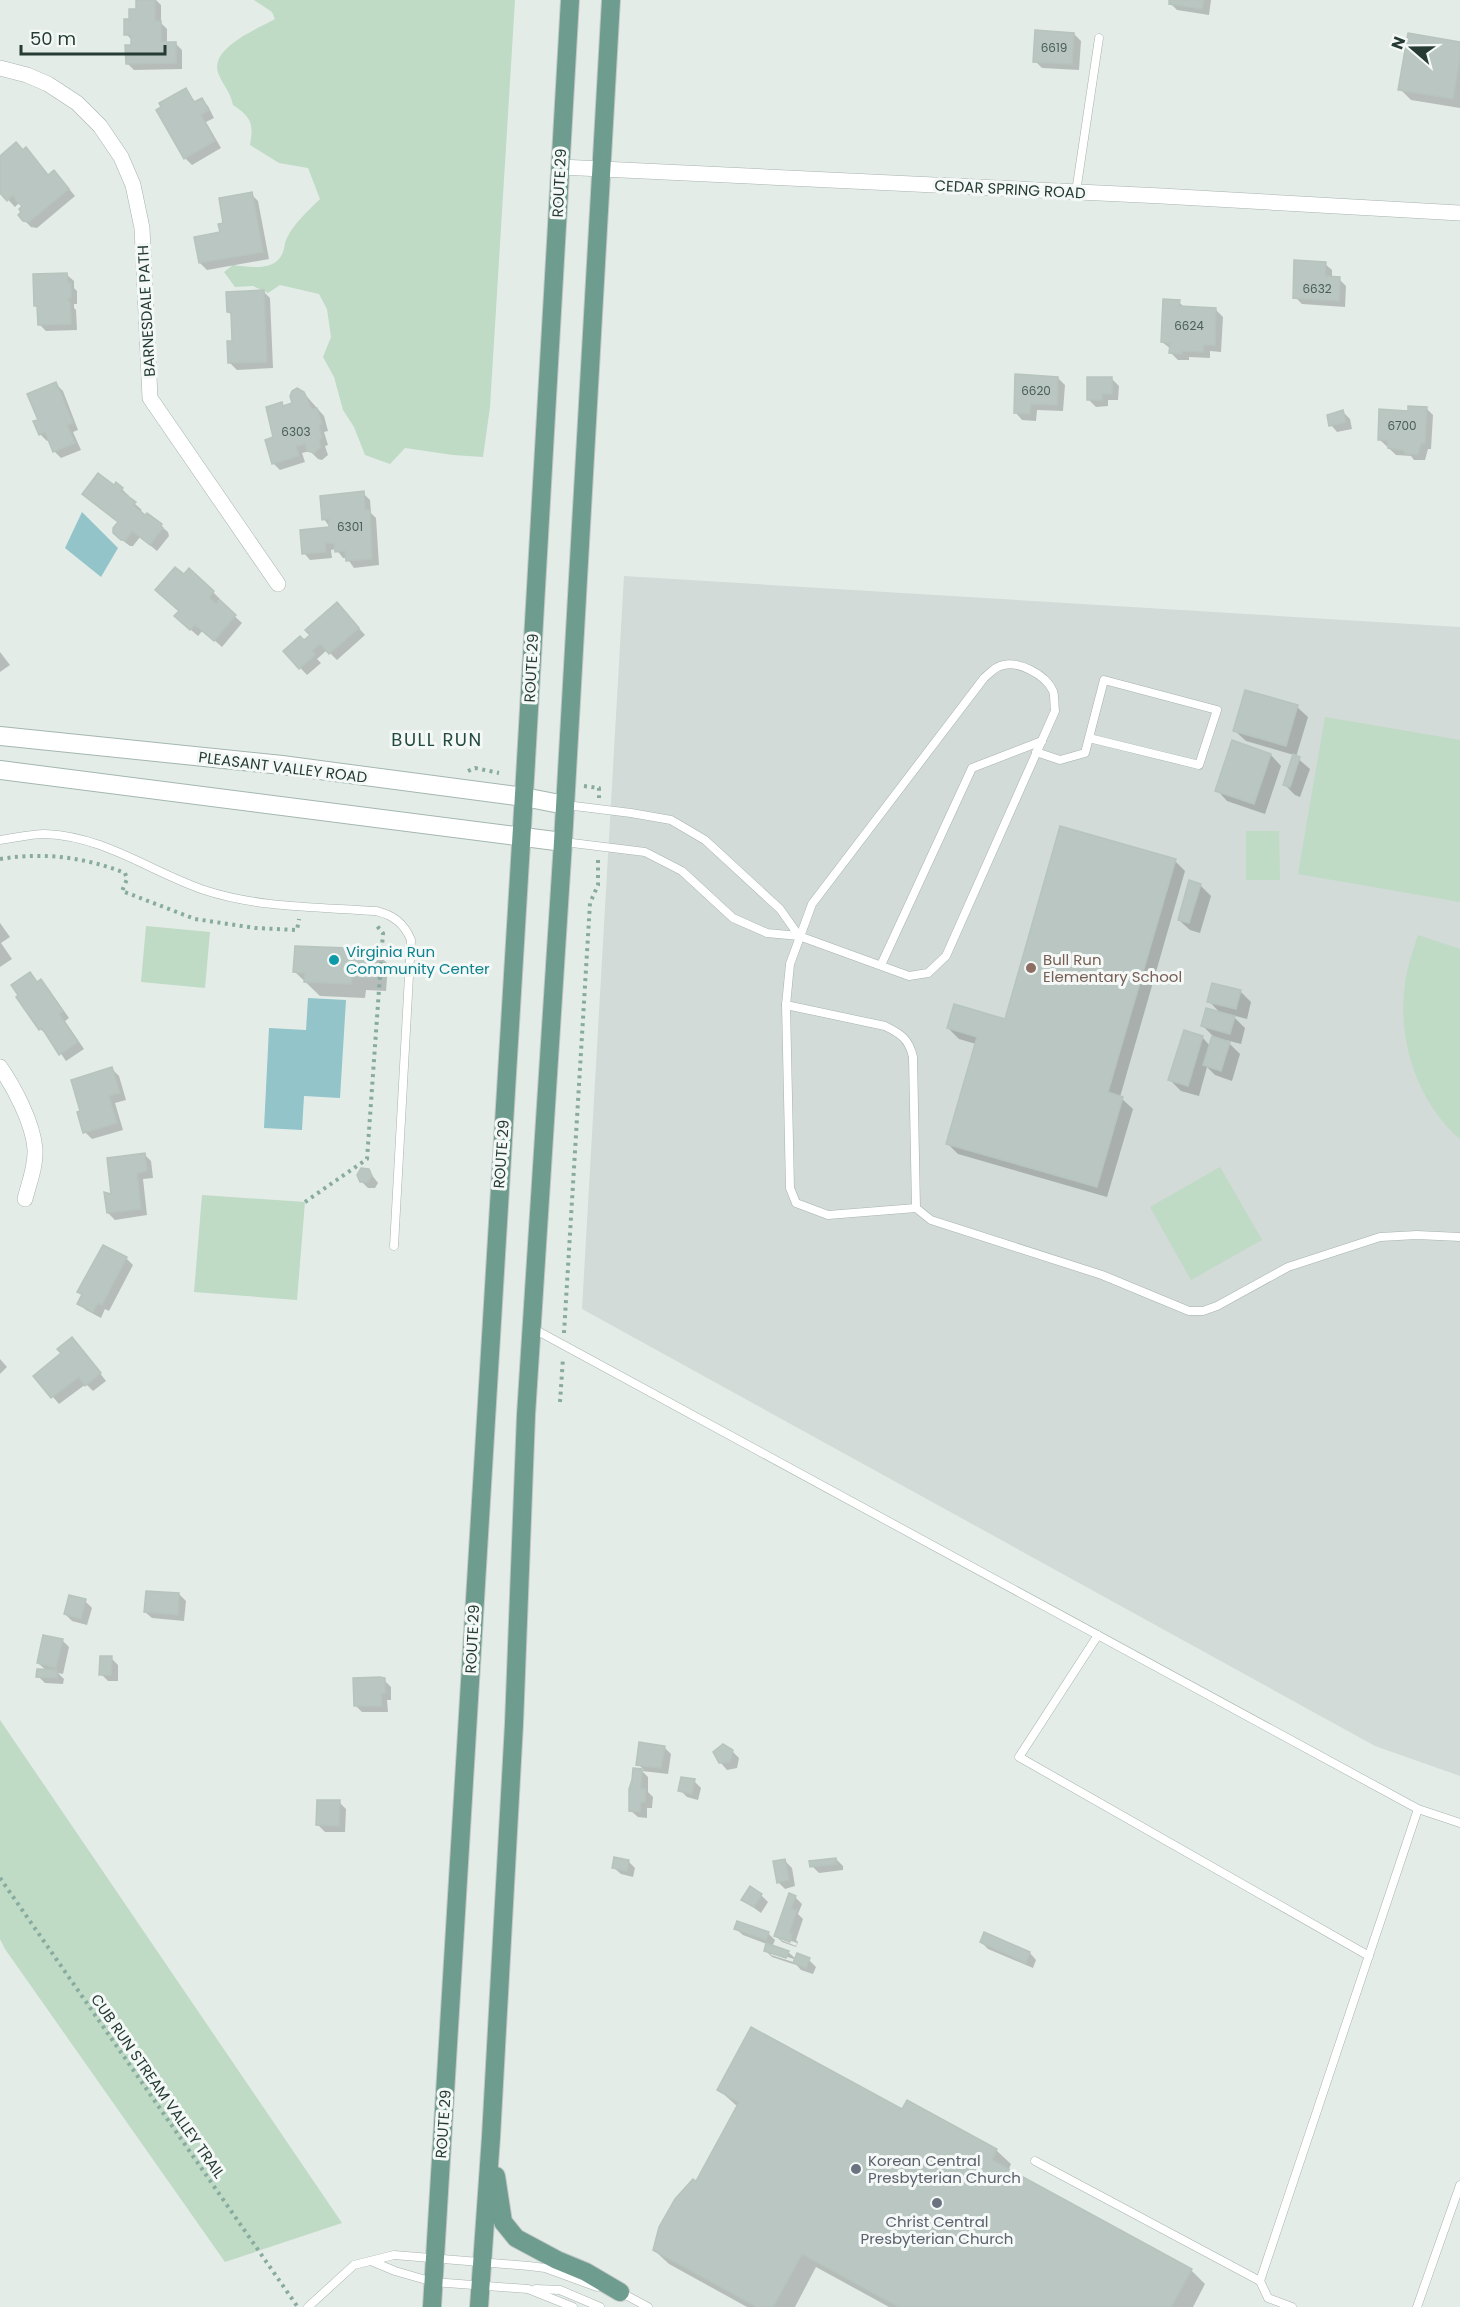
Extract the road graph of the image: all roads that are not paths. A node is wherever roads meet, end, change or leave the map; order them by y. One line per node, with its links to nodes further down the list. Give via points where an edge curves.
1 (570, 0): 5 (main road, ROUTE 29)
2 (611, 0): 6 (main road)
3 (1099, 39): 7 (lane)
4 (0, 68): 9 (street, BARNESDALE PATH, via 48,84 77,103 100,126 121,157 133,185 142,228 150,398)
5 (560, 167): 6 (street, CEDAR SPRING ROAD); 15 (main road, ROUTE 29)
6 (601, 169): 7 (street, CEDAR SPRING ROAD); 16 (main road)
7 (1076, 192): 8 (street, CEDAR SPRING ROAD)
8 (1460, 213)
9 (278, 584)
10 (0, 736): 15 (main road, PLEASANT VALLEY ROAD, via 282,765)
11 (1089, 738): 11 (lane, via 1104,680 1217,710 1199,765); 13 (lane, via 1085,753 1060,760)
12 (1042, 741): 13 (lane); 20 (lane, via 1055,711 1053,692 1042,677 1030,670 1000,665 984,678 812,904); 21 (lane, via 972,768)
13 (1036, 752): 21 (lane, via 946,956 928,973 909,976)
14 (0, 770): 17 (main road)
15 (524, 797): 16 (main road, PLEASANT VALLEY ROAD); 17 (main road, ROUTE 29)
16 (565, 805): 19 (main road); 20 (lane, via 671,820 705,840 780,909)
17 (521, 836): 19 (main road); 36 (main road, ROUTE 29)
18 (0, 840): 27 (lane, via 44,834 71,837 96,843 228,897 268,904 376,911 399,921 411,940)
19 (563, 842): 20 (lane, via 645,852 682,871 734,918 766,933); 28 (main road)
20 (799, 936): 21 (lane); 22 (lane, via 790,964)
21 (881, 965)
22 (786, 1005): 25 (lane, via 885,1026 900,1033 910,1044); 25 (lane, via 790,1188 796,1203 828,1215)
23 (0, 1067): 24 (street, via 22,1104 35,1147)
24 (25, 1199)
25 (916, 1208): 26 (lane, via 931,1220 1102,1275 1189,1311 1217,1306 1288,1266 1380,1238)
26 (1460, 1237)
27 (394, 1246)
28 (532, 1328): 29 (lane); 33 (main road)
29 (1098, 1635): 30 (lane); 32 (lane, via 1019,1757)
30 (1418, 1809): 31 (lane); 32 (lane)
31 (1460, 1823)
32 (1369, 1956): 39 (lane)
33 (491, 2137): 38 (main road); 43 (main road, via 503,2222 516,2238)
34 (1035, 2161): 39 (lane)
35 (1460, 2185): 53 (lane)
36 (434, 2257): 37 (lane, via 394,2255); 38 (lane); 40 (main road, ROUTE 29)
37 (371, 2261): 40 (lane); 45 (lane, via 354,2265)
38 (482, 2262): 41 (main road); 43 (lane, via 545,2268)
39 (1260, 2281): 44 (lane)
40 (433, 2282): 41 (lane); 46 (main road, ROUTE 29)
41 (480, 2285): 42 (lane); 47 (main road)
42 (528, 2289): 48 (lane); 49 (lane, via 560,2290)
43 (620, 2292): 50 (lane)
44 (1268, 2298): 51 (lane); 52 (lane)
45 (308, 2307)
46 (432, 2307)
47 (479, 2307)
48 (573, 2307)
49 (600, 2307)
50 (648, 2307)
51 (1263, 2307)
52 (1292, 2307)
53 (1417, 2307)

